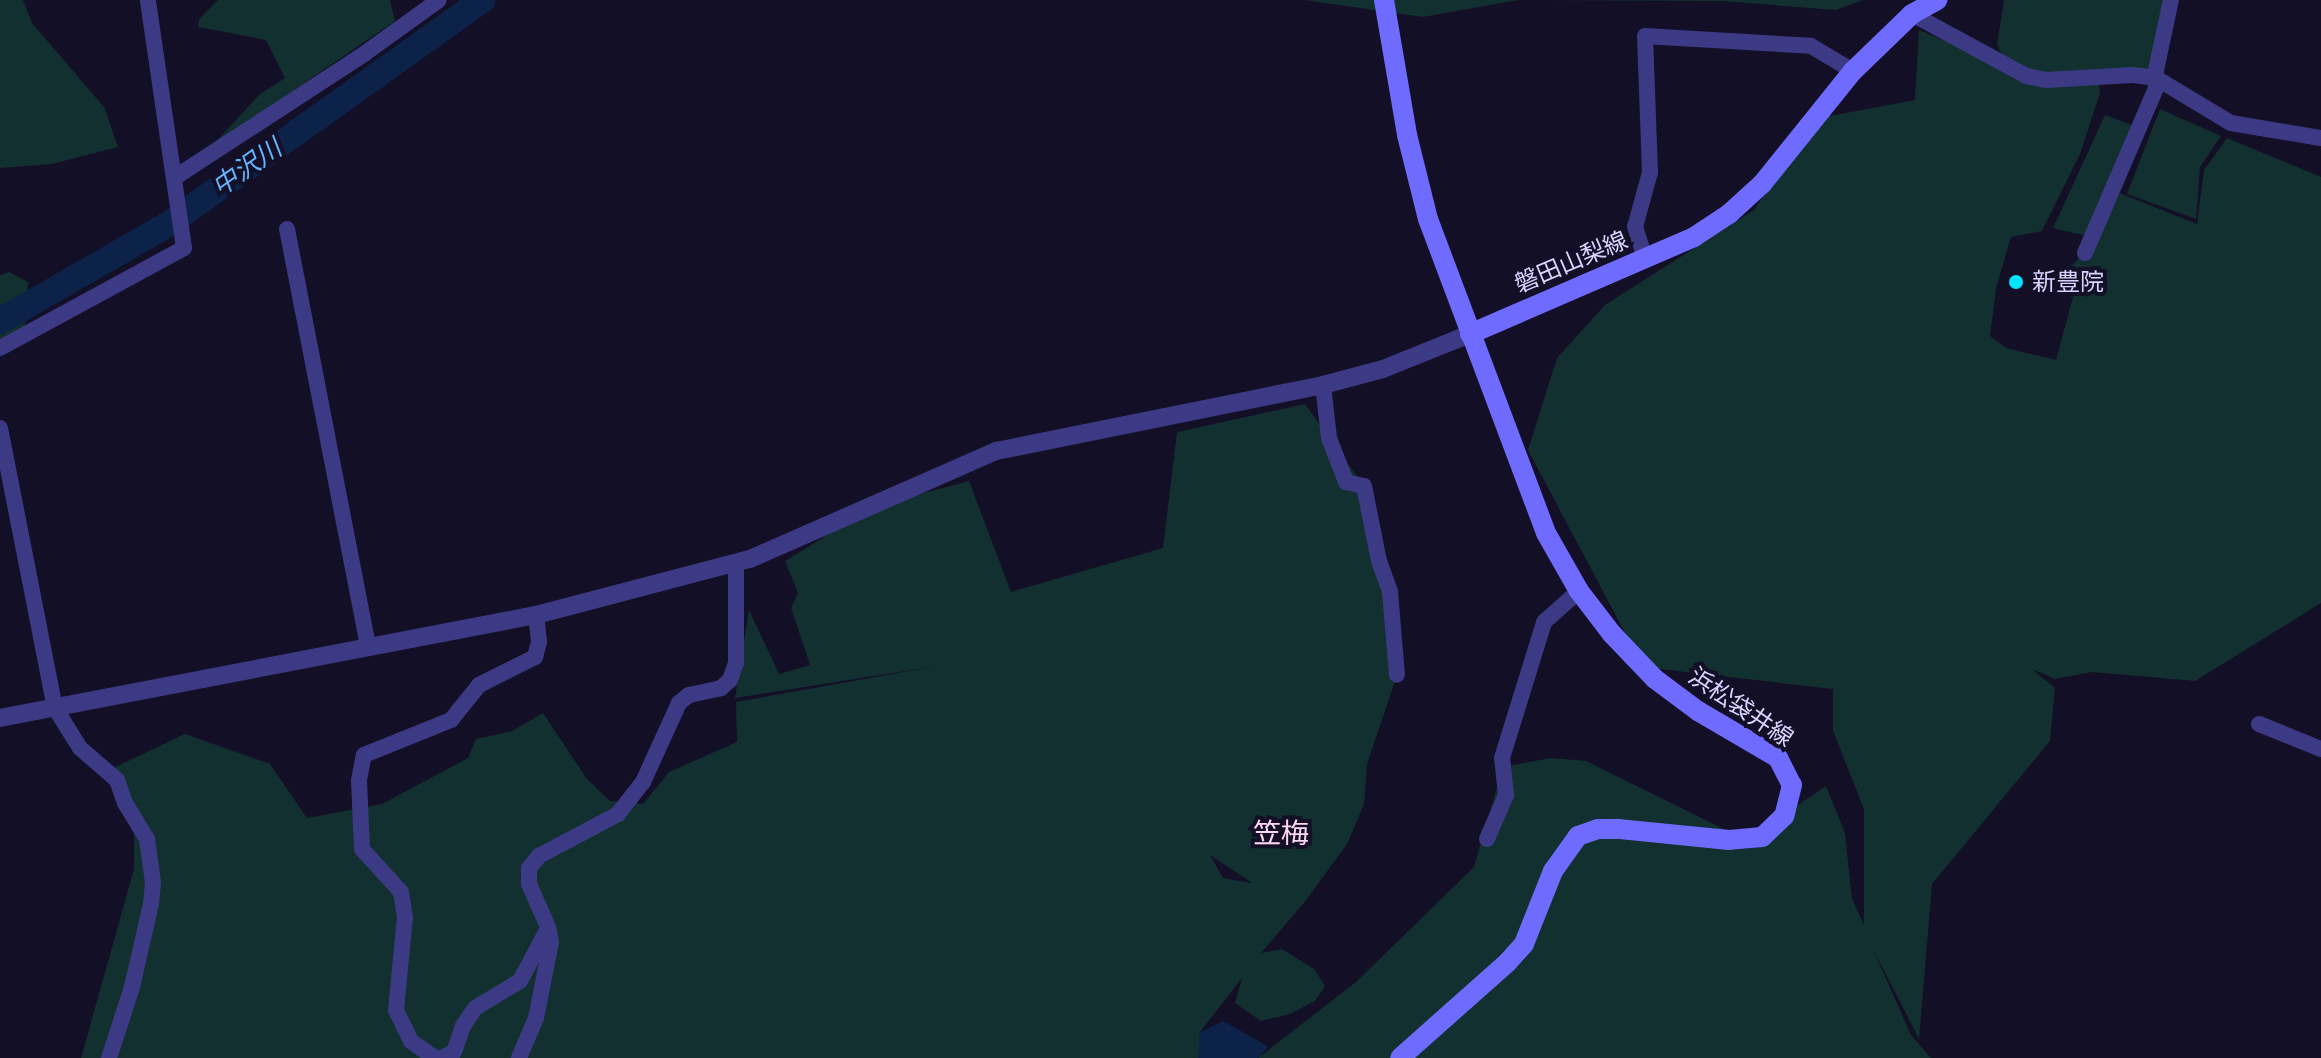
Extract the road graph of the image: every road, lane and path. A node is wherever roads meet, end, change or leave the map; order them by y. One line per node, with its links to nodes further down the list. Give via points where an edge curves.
1 (148, 0): 10 (street)
2 (439, 0): 10 (street)
3 (1937, 0): 6 (main road, 磐田山梨線)
4 (2171, 0): 8 (street)
5 (1385, 6): 14 (main road, via 1428,219)
6 (1912, 14): 7 (main road, 磐田山梨線); 8 (street, via 2026,76)
7 (1853, 71): 13 (main road, 磐田山梨線, via 1762,184 1729,214); 13 (street, via 1811,46 1645,36 1650,172 1635,227)
8 (2156, 78): 9 (street, via 2231,123); 12 (street)
9 (2321, 138)
10 (174, 182): 15 (street, via 184,248)
11 (287, 229): 22 (street)
12 (2085, 253)
13 (1645, 259): 14 (main road, 磐田山梨線)
14 (1470, 334): 16 (street, via 1383,369); 20 (main road, 浜松袋井線, via 1546,533)
15 (0, 348)
16 (1323, 385): 19 (street, via 996,451); 23 (street, via 1329,438 1346,482 1364,486 1390,592)
17 (0, 428): 18 (street)
18 (8, 515): 24 (street)
19 (736, 563): 21 (street); 29 (street, via 736,663 730,680 679,703 643,782 618,814 539,856 529,868 531,893)
20 (1579, 591): 28 (street, via 1544,622 1502,758 1506,795); 34 (main road, 浜松袋井線, via 1655,679 1778,758 1792,785 1790,801 1773,828 1746,840 1618,829 1578,836 1553,871 1524,944)
21 (536, 615): 22 (street); 31 (street, via 535,657 479,685 451,720 364,755 359,780 362,849 401,892 405,917 396,1010 411,1041)
22 (368, 647): 24 (street)
23 (1397, 675)
24 (55, 708): 25 (street); 30 (street, via 80,748 117,780 147,839 151,904)
25 (0, 718)
26 (2259, 724): 27 (street)
27 (2321, 749)
28 (1487, 839)
29 (548, 927): 32 (street, via 520,981 475,1008 454,1052); 33 (street, via 551,942 536,1018)
30 (109, 1058)
31 (435, 1058)
32 (442, 1058)
33 (519, 1058)
34 (1400, 1058)

